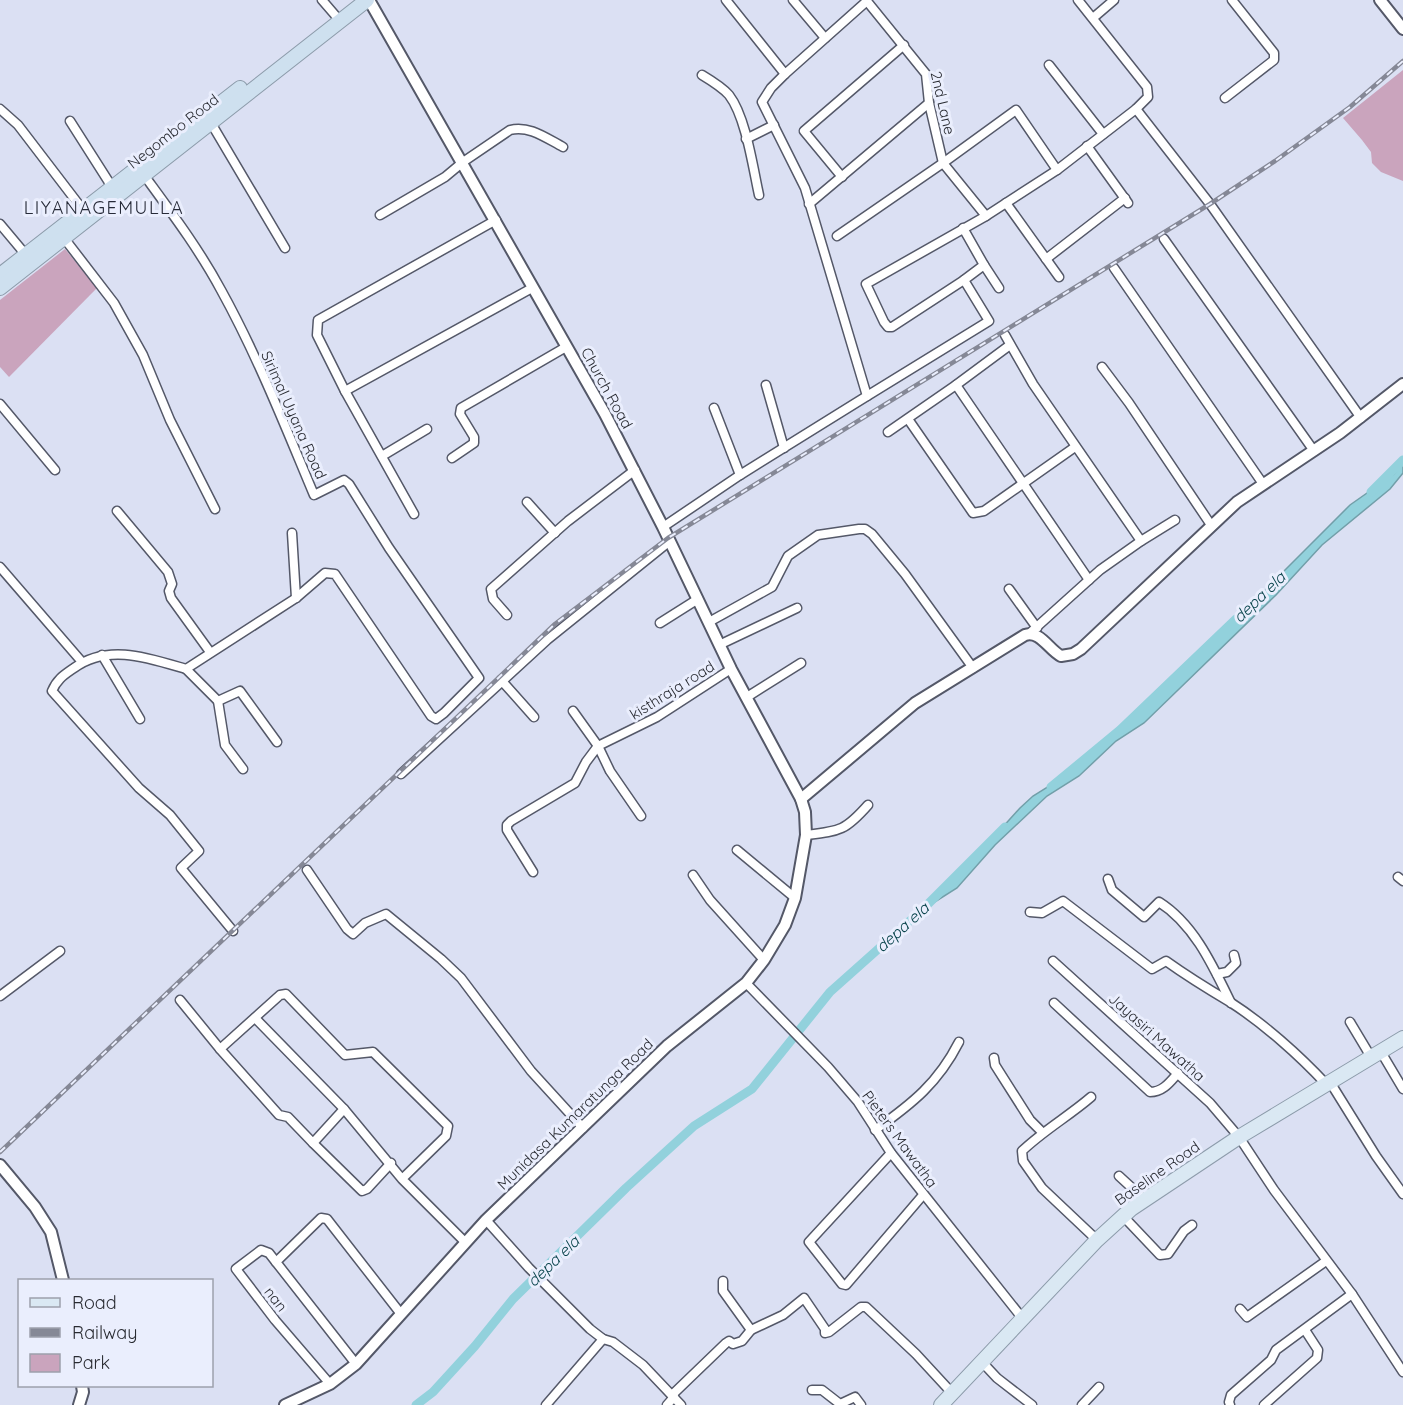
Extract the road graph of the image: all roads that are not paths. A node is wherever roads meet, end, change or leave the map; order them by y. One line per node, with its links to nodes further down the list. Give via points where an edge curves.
1 (322, 0): 11 (street)
2 (354, 0): 11 (highway, Negombo Road)
3 (368, 0): 24 (highway, Negombo Road); 30 (street, Church Road)
4 (726, 0): 17 (street)
5 (793, 0): 14 (street)
6 (1078, 0): 12 (street)
7 (1114, 0): 12 (street)
8 (1232, 0): 19 (street, via 1274,53 1274,60)
9 (1380, 0): 13 (street)
10 (867, 1): 14 (street); 15 (street, 2nd Lane)
11 (335, 15): 35 (highway, Negombo Road)
12 (1093, 18): 22 (street, via 1147,87 1148,97)
13 (1403, 29)
14 (825, 38): 17 (street)
15 (904, 45): 20 (street, 2nd Lane, via 926,74); 34 (street, via 804,131)
16 (1049, 65): 26 (street)
17 (785, 74): 25 (street, via 762,102)
18 (702, 75): 27 (street, via 724,90 734,103)
19 (1225, 98)
20 (929, 103): 31 (street, 2nd Lane); 34 (street)
21 (0, 109): 39 (street, via 18,125)
22 (1136, 109): 26 (street); 70 (street, via 1210,204)
23 (69, 121): 35 (street)
24 (211, 123): 33 (highway, Negombo Road); 48 (street)
25 (774, 125): 27 (street); 38 (street)
26 (1103, 134): 28 (street)
27 (746, 139): 36 (street)
28 (1088, 146): 32 (street); 50 (street, via 1126,201)
29 (562, 147): 30 (street, via 519,128)
30 (463, 162): 40 (street); 42 (street, Church Road)
31 (943, 163): 32 (street, via 1016,110); 41 (street, 2nd Lane); 45 (street)
32 (1057, 170): 37 (street)
33 (144, 175): 46 (highway, Negombo Road); 98 (street, Sirimal Uyana Road, via 222,291 262,372 314,495 344,480 349,484 479,678 436,719 335,574 325,573)
34 (842, 177): 38 (street)
35 (112, 188): 39 (highway, Negombo Road)
36 (759, 195)
37 (1006, 203): 41 (street); 50 (street)
38 (809, 204): 67 (street)
39 (83, 210): 49 (highway, Negombo Road)
40 (380, 215)
41 (986, 216): 44 (street)
42 (496, 220): 57 (street, Church Road); 66 (street, via 318,320 317,335)
43 (0, 224): 49 (street)
44 (963, 228): 51 (street); 55 (street, via 866,284 884,322 892,327)
45 (837, 236)
46 (64, 238): 56 (highway, Negombo Road); 85 (street, via 114,303 143,355)
47 (1164, 239): 76 (street)
48 (285, 248)
49 (26, 255): 53 (highway, Negombo Road)
50 (1046, 259): 54 (street)
51 (984, 265): 55 (street); 58 (street)
52 (1114, 268): 83 (street)
53 (0, 276)
54 (1059, 277)
55 (964, 280): 67 (street, via 989,321)
56 (0, 288)
57 (532, 288): 61 (street, Church Road); 66 (street)
58 (999, 288)
59 (1005, 335): 60 (street)
60 (1010, 345): 65 (street); 74 (street)
61 (566, 346): 78 (street, via 461,408 460,414 474,442); 80 (street, Church Road)
62 (1102, 367): 89 (street)
63 (1403, 384): 70 (street)
64 (766, 385): 75 (street)
65 (956, 385): 71 (street); 82 (street)
66 (345, 391): 77 (street)
67 (867, 396): 75 (street)
68 (0, 404): 79 (street)
69 (714, 408): 81 (street)
70 (1361, 418): 76 (street)
71 (908, 419): 73 (street); 82 (street, via 973,513 984,511)
72 (428, 429): 77 (street)
73 (888, 432)
74 (1075, 447): 82 (street); 94 (street)
75 (784, 448): 81 (street)
76 (1314, 451): 83 (street)
77 (382, 456): 87 (street)
78 (452, 458)
79 (56, 470)
80 (635, 470): 90 (street, Church Road); 92 (street)
81 (740, 475): 90 (street)
82 (1023, 482): 96 (street)
83 (1263, 484): 89 (street)
84 (527, 502): 92 (street)
85 (214, 509)
86 (117, 511): 106 (street, via 168,573 171,598)
87 (414, 514)
88 (1175, 520): 94 (street)
89 (1211, 525): 104 (street, via 1073,654 1061,656)
90 (663, 527): 93 (street, Church Road)
91 (292, 533): 98 (street)
92 (555, 533): 101 (street, via 491,589 493,599)
93 (670, 541): 99 (street, Church Road); 113 (street)
94 (1141, 541): 96 (street)
95 (0, 567): 108 (street)
96 (1089, 580): 104 (street)
97 (1009, 589): 104 (street)
98 (296, 598): 106 (street)
99 (698, 599): 102 (street, Church Road); 103 (street)
100 (797, 608): 105 (street)
101 (507, 615)
102 (709, 622): 105 (street, Church Road); 110 (street, via 772,587 788,556 818,535 865,530 904,574)
103 (660, 623)
104 (1033, 630): 110 (street)
105 (719, 645): 112 (street, Church Road)
106 (210, 652): 111 (street)
107 (102, 655): 108 (street); 111 (street, via 147,658); 118 (street)
108 (82, 662): 134 (street, via 57,680 52,691 139,788 170,815 199,851 181,868)
109 (801, 663): 114 (street)
110 (973, 668): 123 (street, via 915,703)
111 (186, 669): 115 (street)
112 (731, 669): 114 (street, Church Road); 120 (street, kisthraja road, via 657,717)
113 (501, 680): 117 (street); 122 (street)
114 (747, 697): 123 (street, Church Road)
115 (218, 701): 119 (street, via 240,691); 121 (street, via 225,745)
116 (573, 711): 120 (street)
117 (534, 717)
118 (140, 718)
119 (277, 742)
120 (598, 746): 125 (street); 129 (street, via 575,783 507,825)
121 (243, 769)
122 (402, 774)
123 (801, 799): 126 (street, Munidasa Kumaratunga Road)
124 (868, 805): 126 (street, via 840,830)
125 (641, 816)
126 (806, 835): 132 (street, Munidasa Kumaratunga Road)
127 (738, 850): 132 (street)
128 (306, 870): 157 (street, via 353,934 386,914 441,958 461,978 531,1071)
129 (533, 872)
130 (693, 875): 137 (street)
131 (1108, 879): 139 (street, via 1112,890 1143,917 1159,902 1171,909 1185,923)
132 (795, 898): 137 (street, Munidasa Kumaratunga Road, via 785,925)
133 (1030, 912): 144 (street, via 1042,913 1063,901 1152,969 1166,962)
134 (232, 931)
135 (60, 951): 141 (street)
136 (1234, 955): 139 (street, via 1236,963 1227,972)
137 (764, 960): 140 (street, Munidasa Kumaratunga Road)
138 (1053, 962): 152 (street, Jayasiri Mawatha)
139 (1217, 974): 144 (street)
140 (746, 983): 157 (street, Munidasa Kumaratunga Road, via 667,1046); 158 (street, Pieters Mawatha, via 828,1067 858,1102)
141 (0, 996)
142 (180, 1000): 149 (street)
143 (1054, 1003): 152 (street, via 1150,1092 1162,1089)
144 (1231, 1003): 153 (street)
145 (255, 1018): 149 (street); 156 (street); 166 (street, via 286,994 345,1055 373,1052 448,1126 446,1136)
146 (1350, 1022): 150 (street)
147 (1403, 1038): 150 (main road, Baseline Road)
148 (959, 1042): 158 (street, via 947,1065 923,1093)
149 (220, 1049): 161 (street, via 279,1115 288,1117)
150 (1376, 1055): 153 (main road, Baseline Road); 154 (street)
151 (994, 1058): 159 (street, via 1030,1120)
152 (1178, 1073): 160 (street, Jayasiri Mawatha)
153 (1328, 1083): 160 (main road, Baseline Road); 167 (street)
154 (1403, 1089)
155 (1091, 1097): 159 (street)
156 (344, 1109): 161 (street); 163 (street)
157 (584, 1128): 171 (street, Munidasa Kumaratunga Road)
158 (875, 1130): 162 (street, Pieters Mawatha)
159 (1042, 1132): 173 (street, via 1022,1150 1023,1161 1042,1188)
160 (1239, 1137): 169 (main road, Baseline Road); 175 (street, Jayasiri Mawatha)
161 (313, 1143): 163 (street, via 362,1191)
162 (891, 1153): 168 (street, Pieters Mawatha); 168 (street, via 809,1242 842,1284 846,1285)
163 (391, 1163): 166 (street)
164 (0, 1165): 177 (street, via 51,1232)
165 (1119, 1176): 169 (street)
166 (402, 1179): 174 (street)
167 (1403, 1194)
168 (923, 1195): 182 (street, Pieters Mawatha)
169 (1144, 1199): 170 (main road, Baseline Road)
170 (1123, 1216): 172 (street, via 1160,1255 1168,1254); 173 (main road, Baseline Road)
171 (486, 1220): 174 (street, Munidasa Kumaratunga Road); 185 (street)
172 (1192, 1225)
173 (1097, 1240): 182 (main road, Baseline Road)
174 (465, 1242): 181 (street, Munidasa Kumaratunga Road)
175 (1326, 1261): 179 (street, Jayasiri Mawatha); 180 (street, via 1247,1317)
176 (276, 1262): 181 (street, via 321,1218 327,1219); 187 (street); 189 (street, nan, via 261,1250 236,1269)
177 (63, 1279)
178 (723, 1281): 183 (street, via 723,1291)
179 (1352, 1294): 184 (street); 188 (street, Jayasiri Mawatha)
180 (1240, 1309)
181 (401, 1314): 187 (street, Munidasa Kumaratunga Road)
182 (1023, 1319): 186 (main road, Baseline Road)
183 (751, 1330): 193 (street, via 783,1315 804,1298 825,1334 866,1307); 194 (street, via 742,1341 726,1343)
184 (1305, 1330): 204 (street, via 1276,1350 1271,1360 1231,1395); 205 (street, via 1318,1350 1317,1358)
185 (603, 1339): 194 (street, via 643,1365); 197 (street)
186 (982, 1362): 193 (main road, Baseline Road); 202 (street, via 996,1378)
187 (356, 1364): 189 (street, Munidasa Kumaratunga Road)
188 (1403, 1372)
189 (330, 1384): 196 (street, Munidasa Kumaratunga Road)
190 (82, 1387): 195 (street)
191 (1099, 1387): 203 (street)
192 (812, 1390): 200 (street, via 822,1390 840,1404 855,1397)
193 (952, 1393): 201 (main road, Baseline Road)
194 (673, 1396): 198 (street); 199 (street)
195 (79, 1405)
196 (285, 1405)
197 (546, 1405)
198 (667, 1405)
199 (681, 1405)
200 (861, 1405)
201 (941, 1405)
202 (1032, 1405)
203 (1082, 1405)
204 (1230, 1405)
205 (1264, 1405)

